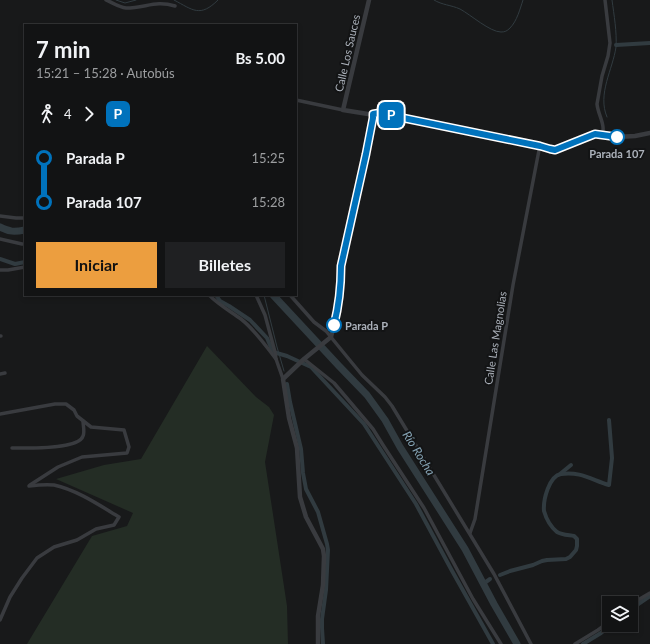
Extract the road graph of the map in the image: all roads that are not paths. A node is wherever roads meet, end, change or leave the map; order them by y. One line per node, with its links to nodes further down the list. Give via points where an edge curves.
1 (106, 0): 4 (street, via 124,7 161,0)
2 (369, 0): 6 (street, Calle Los Sauces)
3 (605, 0): 9 (street, via 610,43 597,104 604,129)
4 (175, 6)
5 (297, 100): 6 (street)
6 (343, 110): 7 (street)
7 (373, 114): 10 (street, via 379,113); 20 (street, via 341,266 337,312)
8 (650, 133): 9 (street, via 617,137)
9 (602, 135): 10 (street, via 595,134 555,150)
10 (540, 146): 29 (street, Calle Las Magnolias, via 513,285 475,520)
11 (0, 216): 12 (street)
12 (24, 218)
13 (0, 239): 14 (street)
14 (24, 244)
15 (24, 267): 16 (street)
16 (0, 270)
17 (210, 296): 22 (street, via 249,326)
18 (256, 296): 22 (street, via 265,315)
19 (291, 296): 20 (street)
20 (330, 338): 21 (street); 29 (street, via 392,406)
21 (306, 358): 25 (street); 35 (street, via 334,383 374,429 424,508 473,599)
22 (276, 359): 25 (street)
23 (0, 374): 24 (street)
24 (5, 374)
25 (282, 379): 34 (street, via 297,448 300,496 306,517 324,556)
26 (0, 414): 27 (street, via 66,404)
27 (83, 421): 28 (street, via 84,436 81,440 51,448); 32 (street, via 91,427 124,430 129,447 127,453 82,457 58,467 28,486 52,485 64,488 120,517 114,525 96,529 77,540 54,547 37,558 10,597)
28 (12, 448)
29 (470, 533): 36 (street)
30 (650, 593): 31 (street)
31 (638, 600)
32 (0, 620)
33 (602, 627): 37 (street)
34 (318, 644)
35 (501, 644)
36 (531, 644)
37 (575, 644)

